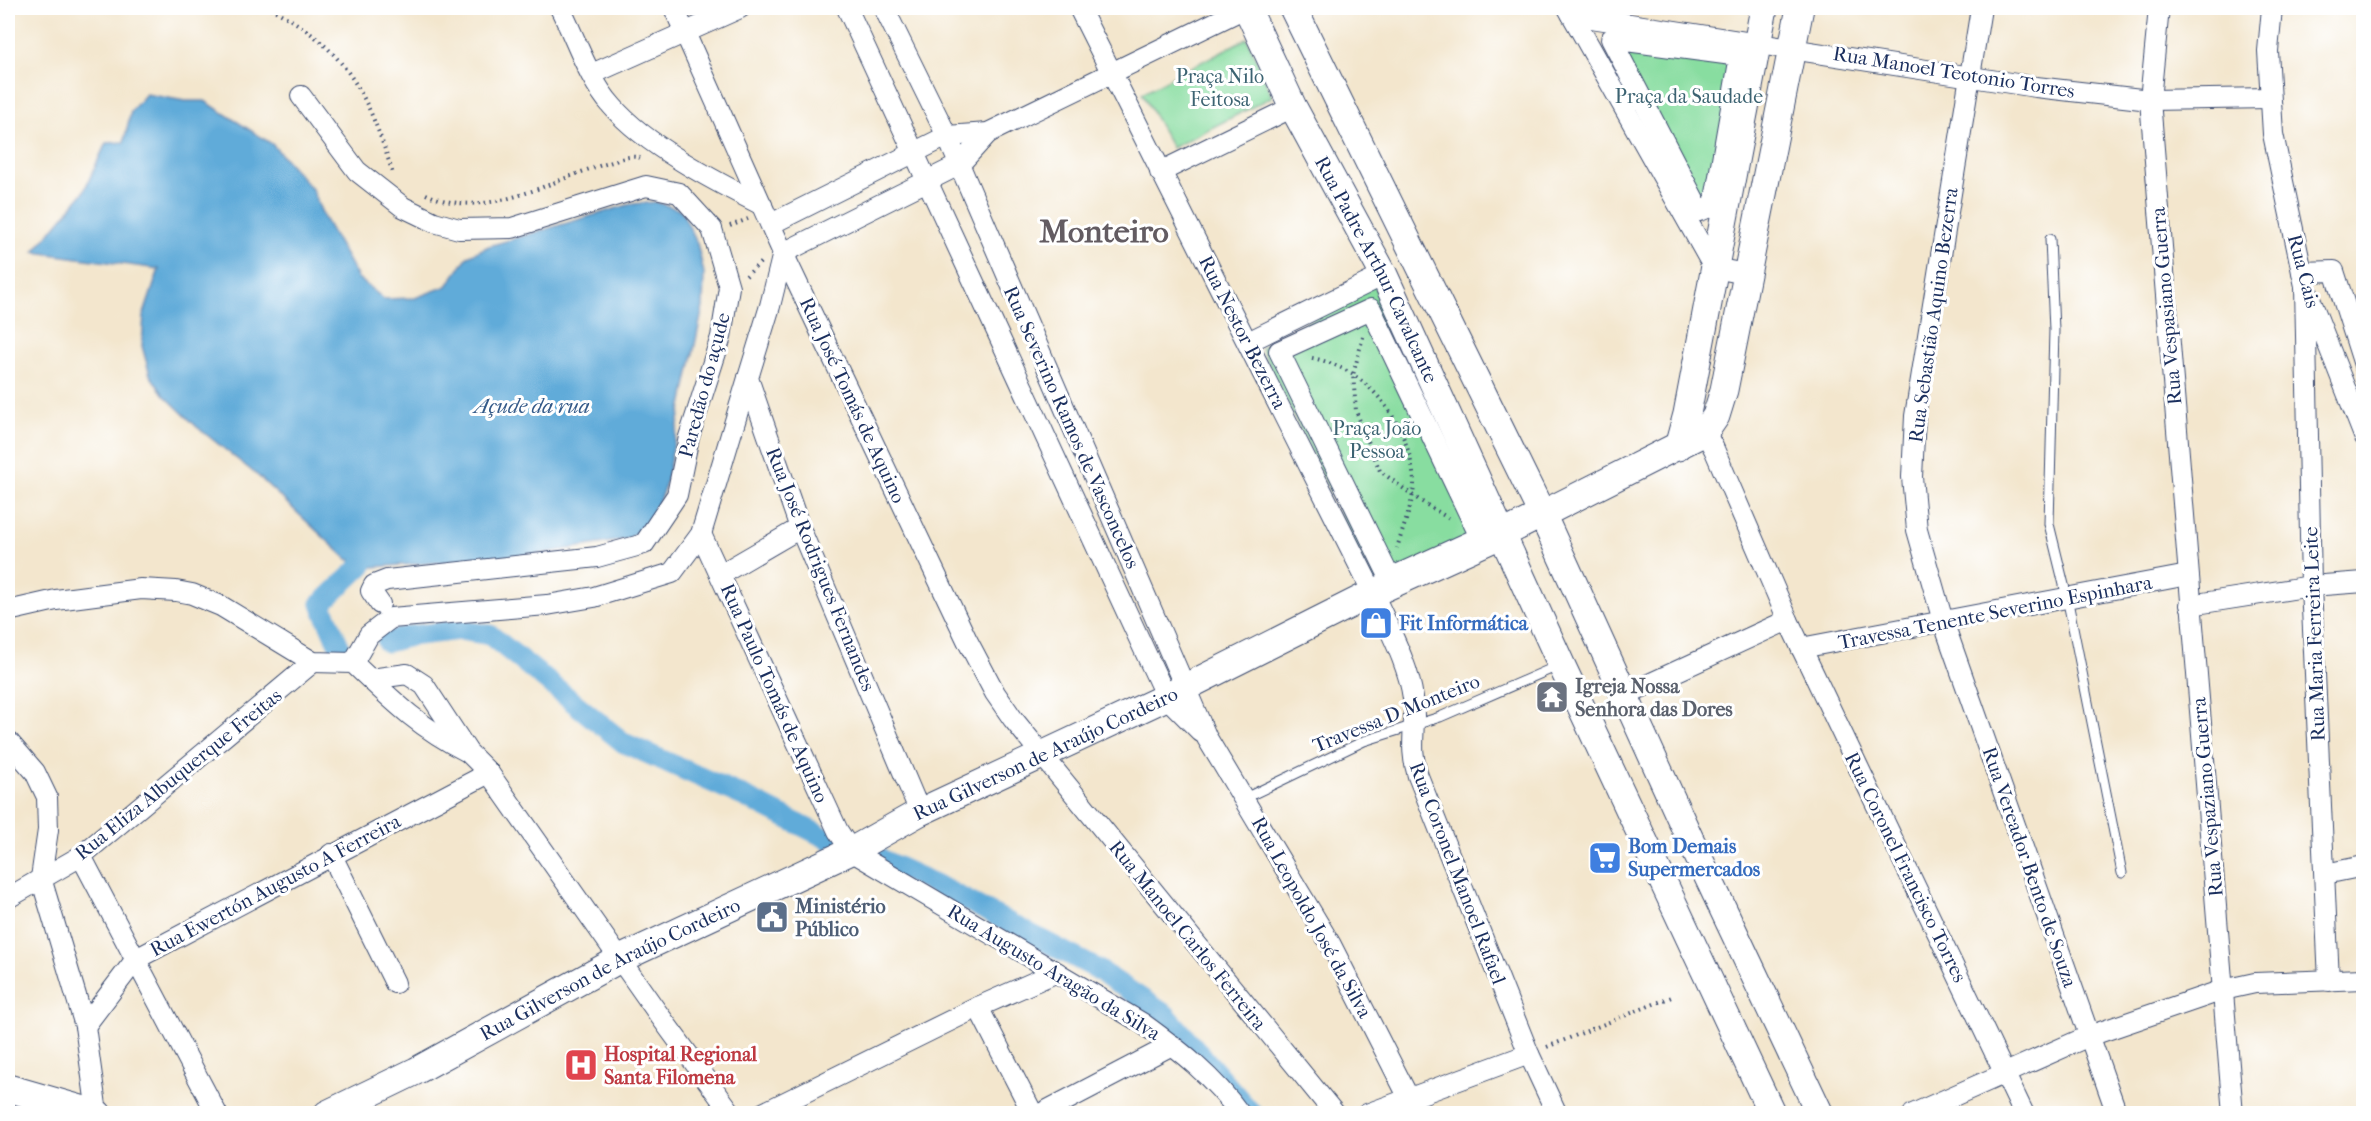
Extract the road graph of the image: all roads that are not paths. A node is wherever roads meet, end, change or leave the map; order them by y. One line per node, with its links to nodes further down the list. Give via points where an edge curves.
1 (560, 8): 20 (street)
2 (674, 8): 16 (street, Rua José Tomás de Aquino)
3 (740, 8): 16 (street)
4 (848, 8): 28 (street, Rua Severino Ramos de Vasconcelos)
5 (884, 8): 27 (street, Rua Severino Ramos de Vasconcelos)
6 (1079, 8): 19 (street, Rua Nestor Bezerra)
7 (1246, 8): 19 (street); 25 (main road, Rua Padre Arthur Cavalcante)
8 (1293, 8): 47 (main road, Rua Padre Arthur Cavalcante)
9 (1764, 8): 17 (main road)
10 (1800, 8): 18 (main road)
11 (1981, 8): 21 (street, Rua Sebastião Aquino Bezerra)
12 (2159, 8): 24 (street, Rua Vespasiano Guerra)
13 (2272, 8): 23 (street, Rua Cais, via 2268,51)
14 (1570, 11): 15 (street, Rua Manoel Teotonio Torres); 36 (street)
15 (1627, 15): 17 (street, Rua Manoel Teotonio Torres)
16 (686, 31): 20 (street); 33 (street, Rua José Tomás de Aquino)
17 (1757, 43): 18 (street, Rua Manoel Teotonio Torres); 36 (main road)
18 (1792, 47): 21 (street, Rua Manoel Teotonio Torres); 37 (main road)
19 (1111, 73): 26 (street); 30 (street, Rua Nestor Bezerra)
20 (592, 74): 33 (street, via 612,106 647,136)
21 (1970, 77): 24 (street, Rua Manoel Teotonio Torres); 61 (street, Rua Sebastião Aquino Bezerra, via 1915,416 1912,477 1917,530)
22 (301, 96): 57 (street, Paredão do açude, via 357,171 403,207 459,229 512,228 646,186 679,193 712,229 729,287 721,336 689,437 677,495 644,544 597,557 387,580 374,585 371,591)
23 (2270, 98): 24 (street); 39 (street, Rua Cais, via 2273,135)
24 (2150, 100): 52 (street, Rua Vespasiano Guerra)
25 (1293, 107): 30 (street); 38 (main road, Rua Padre Arthur Cavalcante)
26 (988, 133): 27 (street); 29 (street)
27 (946, 136): 28 (street); 29 (street, Rua Severino Ramos de Vasconcelos)
28 (914, 151): 31 (street, Rua Severino Ramos de Vasconcelos); 33 (street)
29 (959, 165): 31 (street); 40 (street, Rua Severino Ramos de Vasconcelos)
30 (1160, 172): 42 (street, Rua Nestor Bezerra)
31 (927, 183): 35 (street); 41 (street, Rua Severino Ramos de Vasconcelos)
32 (1700, 211): 32 (street, via 1679,170 1611,39 1740,56 1714,205)
33 (766, 214): 35 (street, Rua José Tomás de Aquino)
34 (2050, 240): 56 (lane, via 2054,330 2049,524)
35 (782, 249): 44 (street); 72 (street, Rua José Tomás de Aquino, via 967,640 995,693)
36 (1714, 268): 37 (street); 45 (main road)
37 (1746, 274): 45 (main road, via 1716,416)
38 (1383, 275): 42 (street); 50 (main road, Rua Padre Arthur Cavalcante)
39 (2303, 279): 43 (street, via 2334,271); 46 (street, Rua Cais); 55 (street, Rua Maria Ferreira Leite)
40 (1017, 301): 41 (street); 67 (street, Rua Severino Ramos de Vasconcelos)
41 (990, 314): 67 (street, Rua Severino Ramos de Vasconcelos)
42 (1248, 342): 54 (street, Rua Nestor Bezerra)
43 (2364, 365)
44 (748, 378): 48 (street, Rua José Rodrigues Fernandes); 49 (street)
45 (1696, 423): 47 (main road, Rua Gilverson de Araújo Cordeiro, via 1678,447); 60 (street, Rua Coronel Francisco Torres)
46 (2364, 436)
47 (1542, 514): 50 (main road, Rua Gilverson de Araújo Cordeiro); 68 (main road, Rua Padre Arthur Cavalcante)
48 (800, 528): 51 (street); 75 (street, Rua José Rodrigues Fernandes)
49 (701, 534): 51 (street, Rua Paulo Tomás de Aquino); 64 (street, via 672,573 594,597 547,605 391,618 369,635)
50 (1503, 534): 54 (main road, Rua Gilverson de Araújo Cordeiro); 65 (main road, Rua Padre Arthur Cavalcante)
51 (722, 574): 77 (street, Rua Paulo Tomás de Aquino, via 838,831)
52 (2188, 575): 56 (street, Travessa Tenente Severino Espinhara); 58 (street, Rua Vespasiano Guerra)
53 (2364, 582): 55 (street)
54 (1382, 585): 54 (street, via 1278,351 1371,309 1480,537); 67 (main road, Rua Gilverson de Araújo Cordeiro); 69 (street, Rua Coronel Manoel Rafael, via 1413,698)
55 (2311, 586): 58 (street); 83 (street, Rua Maria Ferreira Leite)
56 (2067, 597): 61 (street, Travessa Tenente Severino Espinhara); 82 (lane)
57 (380, 604)
58 (2190, 605): 94 (street, Rua Vespaziano Guerra)
59 (8, 611): 63 (street, via 56,600 141,589 192,594 221,606)
60 (1788, 620): 62 (street, Rua Coronel Francisco Torres); 68 (street)
61 (1943, 621): 62 (street, Travessa Tenente Severino Espinhara); 97 (street, Rua Vereador Bento de Souza)
62 (1802, 648): 102 (street, Rua Coronel Francisco Torres)
63 (313, 662): 64 (street); 80 (street, Rua Eliza Albuquerque Freitas)
64 (353, 663): 66 (street)
65 (1561, 664): 69 (lane, Travessa D Monteiro); 79 (main road, Rua Padre Arthur Cavalcante)
66 (370, 679): 71 (street, via 379,691 427,729); 71 (street, via 402,673 420,681)
67 (1176, 692): 72 (main road, Rua Gilverson de Araújo Cordeiro); 74 (street, Rua Leopoldo José da Silva)
68 (1625, 695): 76 (main road, Rua Padre Arthur Cavalcante)
69 (1413, 727): 74 (lane, Travessa D Monteiro, via 1364,741); 100 (street, Rua Coronel Manoel Rafael, via 1411,747 1418,776)
70 (8, 741): 84 (street, via 35,772 47,797 48,830)
71 (468, 752): 73 (street)
72 (1043, 757): 75 (main road, Rua Gilverson de Araújo Cordeiro); 113 (street, Rua Manoel Carlos Ferreira)
73 (489, 773): 78 (street, Rua Ewertón Augusto A Ferreira); 88 (street)
74 (1245, 798): 104 (street, Rua Leopoldo José da Silva, via 1331,945)
75 (920, 812): 77 (main road, Rua Gilverson de Araújo Cordeiro)
76 (1689, 837): 79 (main road); 86 (main road, Rua Padre Arthur Cavalcante)
77 (851, 851): 88 (main road, Rua Gilverson de Araújo Cordeiro); 90 (street, Rua Augusto Aragão da Silva)
78 (331, 854): 87 (street, Rua Ewertón Augusto A Ferreira); 93 (street)
79 (1651, 855): 89 (main road, Rua Padre Arthur Cavalcante)
80 (81, 856): 84 (street, Rua Eliza Albuquerque Freitas); 87 (street)
81 (2364, 866): 83 (street)
82 (2122, 873)
83 (2325, 874): 92 (street, Rua Maria Ferreira Leite)
84 (41, 878): 85 (street, Rua Eliza Albuquerque Freitas); 96 (street)
85 (8, 898)
86 (1739, 944): 89 (main road); 99 (main road, Rua Padre Arthur Cavalcante)
87 (136, 958): 96 (street, Rua Ewertón Augusto A Ferreira); 106 (street)
88 (621, 959): 107 (main road, Rua Gilverson de Araújo Cordeiro, via 416,1071); 108 (street)
89 (1702, 963): 101 (main road, Rua Padre Arthur Cavalcante)
90 (1057, 972): 95 (street); 98 (street, Rua Augusto Aragão da Silva)
91 (2364, 979): 92 (street)
92 (2329, 981): 94 (street, via 2254,983)
93 (396, 983)
94 (2223, 990): 97 (street); 121 (street, Rua Vespaziano Guerra)
95 (978, 1007): 109 (street); 110 (street)
96 (85, 1026): 105 (street)
97 (2089, 1036): 102 (street); 120 (street, Rua Vereador Bento de Souza)
98 (1172, 1045): 111 (street); 112 (street, Rua Augusto Aragão da Silva)
99 (1788, 1048): 101 (main road); 117 (main road, Rua Padre Arthur Cavalcante)
100 (1529, 1054): 104 (street); 115 (street, Rua Coronel Manoel Rafael)
101 (1750, 1067): 116 (main road, Rua Padre Arthur Cavalcante)
102 (2004, 1073): 118 (street); 119 (street, Rua Coronel Francisco Torres)
103 (8, 1088): 105 (main road)
104 (1414, 1106): 114 (street)
105 (98, 1113)
106 (217, 1113)
107 (327, 1113)
108 (732, 1113)
109 (761, 1113)
110 (1033, 1113)
111 (1040, 1113)
112 (1240, 1113)
113 (1335, 1113)
114 (1367, 1113)
115 (1557, 1113)
116 (1772, 1113)
117 (1820, 1113)
118 (1913, 1113)
119 (2024, 1113)
120 (2117, 1113)
121 (2233, 1113)

